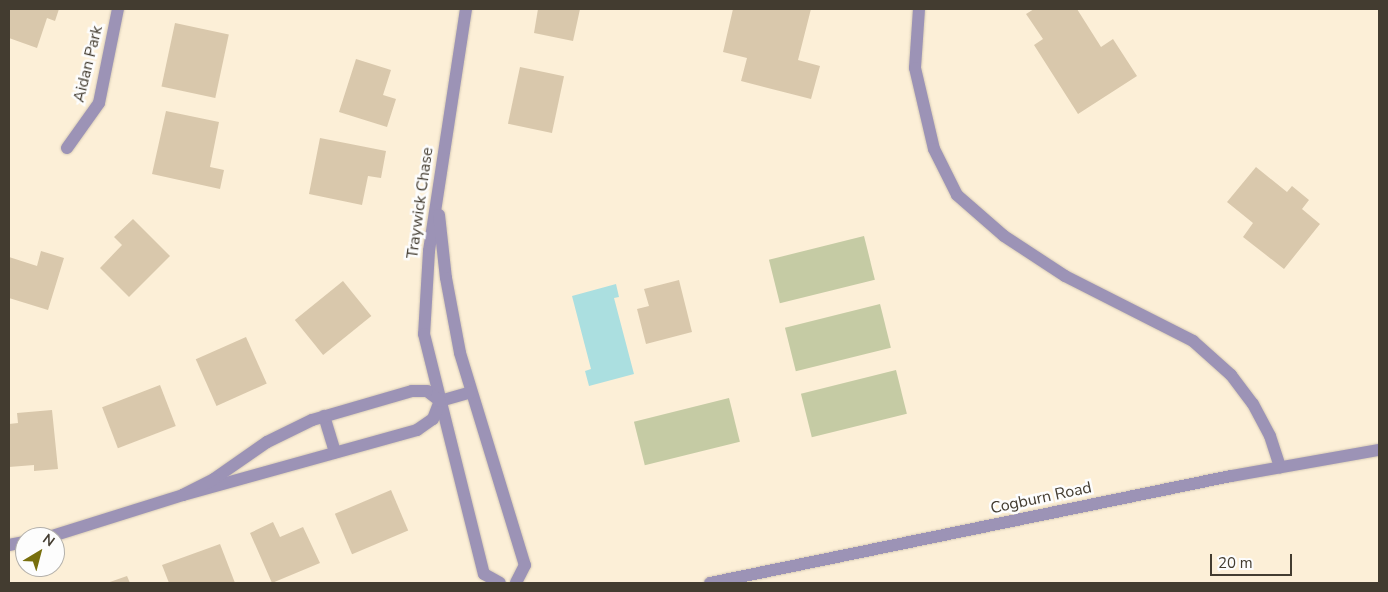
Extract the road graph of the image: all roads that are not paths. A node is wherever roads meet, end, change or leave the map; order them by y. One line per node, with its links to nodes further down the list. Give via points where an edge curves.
1 (118, 9): 4 (street, Aidan Park, via 99,103)
2 (466, 9): 5 (street, Traywick Chase)
3 (919, 9): 11 (street, via 915,68 934,149 957,195 1004,236 1065,276 1193,341 1231,375 1253,404 1270,436)
4 (67, 148)
5 (437, 195): 6 (street, via 452,314); 7 (street, Traywick Chase, via 423,310 424,334)
6 (471, 392): 7 (street); 15 (street, via 525,566)
7 (440, 401): 8 (street, via 427,391 412,391); 10 (street, via 433,419 418,430); 14 (street, Traywick Chase, via 484,574)
8 (324, 416): 10 (street); 12 (street, via 284,433)
9 (1379, 450): 11 (street, Cogburn Road)
10 (336, 452): 12 (street)
11 (1280, 467): 16 (street, Cogburn Road)
12 (183, 495): 13 (street)
13 (65, 532)
14 (500, 583)
15 (516, 583)
16 (710, 583)

